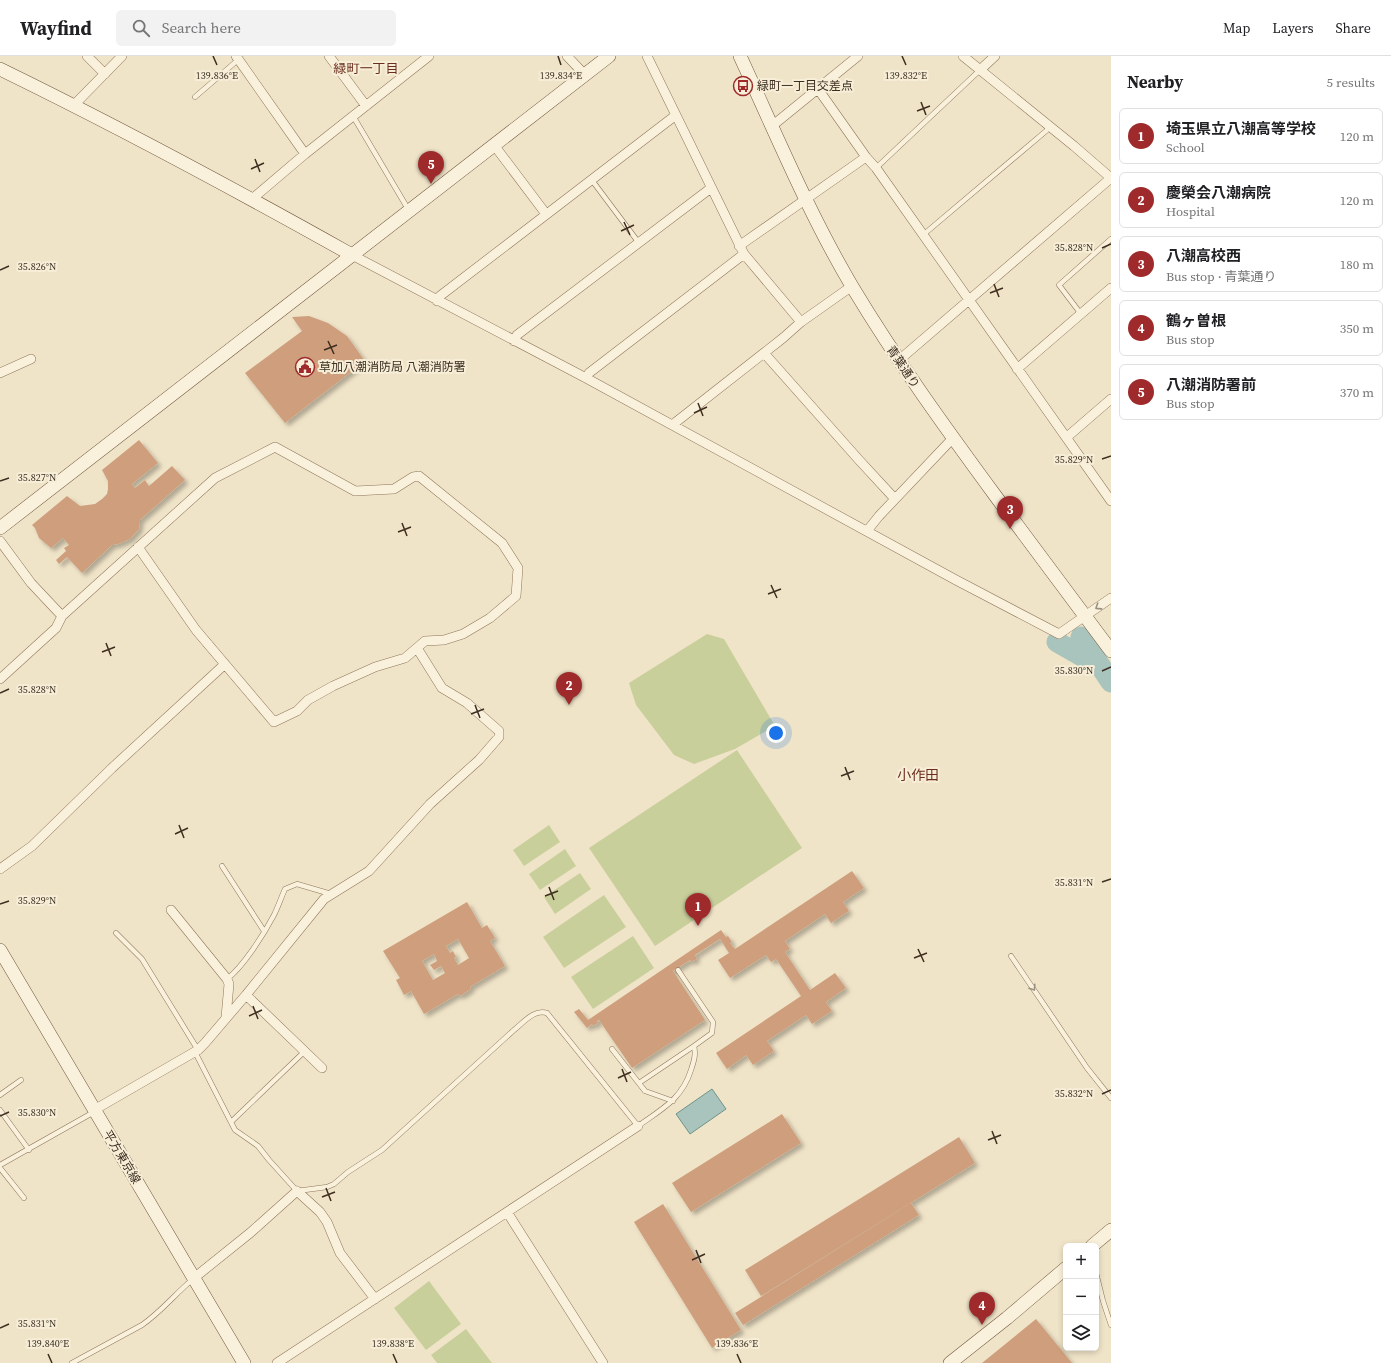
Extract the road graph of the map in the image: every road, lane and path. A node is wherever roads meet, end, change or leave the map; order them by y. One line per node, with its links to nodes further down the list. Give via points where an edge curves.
1 (87, 56): 15 (street)
2 (122, 56): 15 (street)
3 (329, 56): 20 (street)
4 (429, 56): 20 (street)
5 (566, 56): 16 (street)
6 (609, 56): 16 (street)
7 (647, 56): 21 (street)
8 (740, 56): 23 (street, 青葉通り)
9 (858, 56): 17 (street)
10 (963, 56): 14 (street)
11 (995, 56): 14 (street)
12 (237, 58): 18 (lane); 26 (street)
13 (0, 69): 19 (street)
14 (980, 70): 24 (street); 28 (lane)
15 (105, 74): 19 (street)
16 (585, 75): 25 (street)
17 (818, 89): 23 (street); 27 (street)
18 (195, 97)
19 (74, 105): 32 (street)
20 (366, 106): 22 (street)
21 (676, 115): 30 (street); 31 (street)
22 (353, 116): 26 (street); 34 (lane)
23 (772, 126): 33 (street, 青葉通り)
24 (1050, 126): 29 (street); 36 (lane)
25 (494, 145): 34 (street); 35 (street)
26 (305, 154): 32 (street)
27 (866, 156): 28 (street); 33 (street)
28 (876, 168): 36 (street)
29 (1111, 178): 44 (street)
30 (591, 179): 35 (street); 38 (lane)
31 (711, 188): 38 (street); 39 (street)
32 (252, 199): 41 (street)
33 (805, 200): 39 (street); 42 (street, 青葉通り)
34 (409, 210): 41 (street)
35 (546, 214): 45 (street, via 440,296)
36 (923, 235): 44 (street)
37 (1111, 239): 46 (lane, via 1059,285)
38 (639, 243): 48 (street, via 517,335)
39 (740, 246): 40 (street)
40 (744, 254): 47 (street); 54 (street, via 589,373)
41 (352, 255): 45 (street); 61 (street)
42 (852, 286): 47 (street); 51 (street, 青葉通り)
43 (1111, 288): 46 (street)
44 (969, 300): 51 (street); 52 (street)
45 (437, 301): 48 (street)
46 (1082, 314): 52 (street)
47 (801, 322): 49 (street)
48 (514, 341): 54 (street)
49 (764, 353): 56 (street); 59 (street)
50 (31, 359): 53 (street)
51 (898, 361): 58 (street, 青葉通り)
52 (1018, 369): 57 (street)
53 (0, 373)
54 (586, 378): 56 (street)
55 (1111, 399): 57 (street)
56 (673, 425): 62 (street)
57 (1067, 437): 60 (street)
58 (953, 438): 59 (street); 66 (street, 青葉通り)
59 (895, 499): 62 (street)
60 (1111, 501)
61 (0, 528)
62 (867, 531): 66 (street, via 1059,634)
63 (0, 541): 67 (street, via 31,584)
64 (138, 547): 67 (street); 68 (street, via 215,478 274,447 355,491 394,489 419,476 502,543 518,568 516,596 490,618 463,634 444,640 425,641); 70 (street, via 196,630)
65 (1111, 598): 66 (street, one-way to 66)
66 (1084, 615): 69 (street, 青葉通り)
67 (62, 616): 71 (street, via 56,628)
68 (417, 648): 70 (street, via 405,658 375,667 333,686 308,700 297,711 274,722); 74 (street, via 442,688 467,703 499,731 499,737 479,760 430,804 369,871)
69 (1111, 651)
70 (225, 664): 73 (street, via 32,846)
71 (0, 679)
72 (222, 866): 76 (lane)
73 (0, 869)
74 (332, 894): 76 (lane, via 297,884 285,889); 82 (street, via 324,899)
75 (171, 910): 81 (street)
76 (264, 931): 81 (lane, via 243,963)
77 (116, 933): 86 (lane, via 142,959)
78 (0, 950): 95 (street, 平方東京線)
79 (1011, 956): 92 (lane, one-way to 92, via 1087,1068)
80 (678, 970): 84 (lane, via 713,1022 712,1033)
81 (227, 979): 83 (street, via 229,984)
82 (246, 995): 83 (street); 87 (street)
83 (226, 1018): 86 (street)
84 (694, 1046): 90 (lane); 93 (lane, via 696,1056 687,1082)
85 (612, 1049): 90 (lane)
86 (196, 1051): 95 (street); 96 (lane)
87 (305, 1051): 88 (street); 96 (lane)
88 (322, 1068)
89 (21, 1080): 91 (lane)
90 (639, 1083): 93 (lane, via 645,1091)
91 (0, 1095)
92 (1111, 1098)
93 (673, 1101): 97 (lane)
94 (0, 1110): 98 (lane)
95 (94, 1111): 98 (lane); 106 (street, 平方東京線)
96 (231, 1122): 100 (lane, via 235,1130 258,1146)
97 (638, 1126): 100 (lane, via 547,1013 542,1011 535,1013 514,1030 382,1150 334,1184); 102 (street)
98 (29, 1150): 99 (lane)
99 (0, 1166): 101 (lane)
100 (297, 1191): 106 (street); 108 (street, via 320,1212 340,1253)
101 (24, 1198)
102 (507, 1212): 108 (street); 113 (street)
103 (1111, 1230): 104 (street)
104 (1096, 1243)
105 (1063, 1271): 114 (street)
106 (194, 1278): 110 (lane, via 142,1325); 111 (street, 平方東京線)
107 (1098, 1279): 109 (lane)
108 (375, 1299): 112 (street)
109 (1111, 1325)
110 (72, 1363)
111 (244, 1363)
112 (277, 1363)
113 (603, 1363)
114 (950, 1363)

